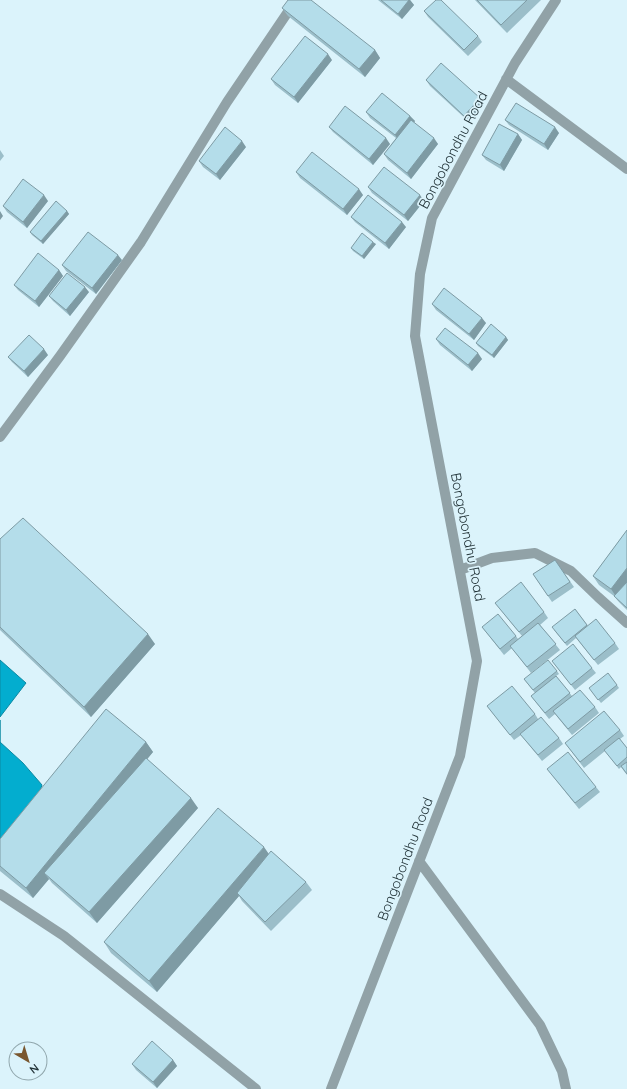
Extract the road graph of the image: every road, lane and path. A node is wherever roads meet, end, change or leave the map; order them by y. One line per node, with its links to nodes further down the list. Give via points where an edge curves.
1 (296, 0): 5 (street, via 227,102 141,242)
2 (556, 0): 3 (street, Bongobondhu Road)
3 (506, 79): 4 (street); 6 (street, Bongobondhu Road, via 432,218 420,274 415,336)
4 (627, 169)
5 (0, 438)
6 (460, 570): 7 (street, via 492,558 535,553 572,571); 8 (street, Bongobondhu Road, via 478,661 460,756)
7 (627, 623)
8 (419, 861): 11 (street, Bongobondhu Road); 12 (street, via 540,1025 562,1071)
9 (0, 894): 10 (street, via 64,936)
10 (256, 1089)
11 (331, 1089)
12 (566, 1089)

